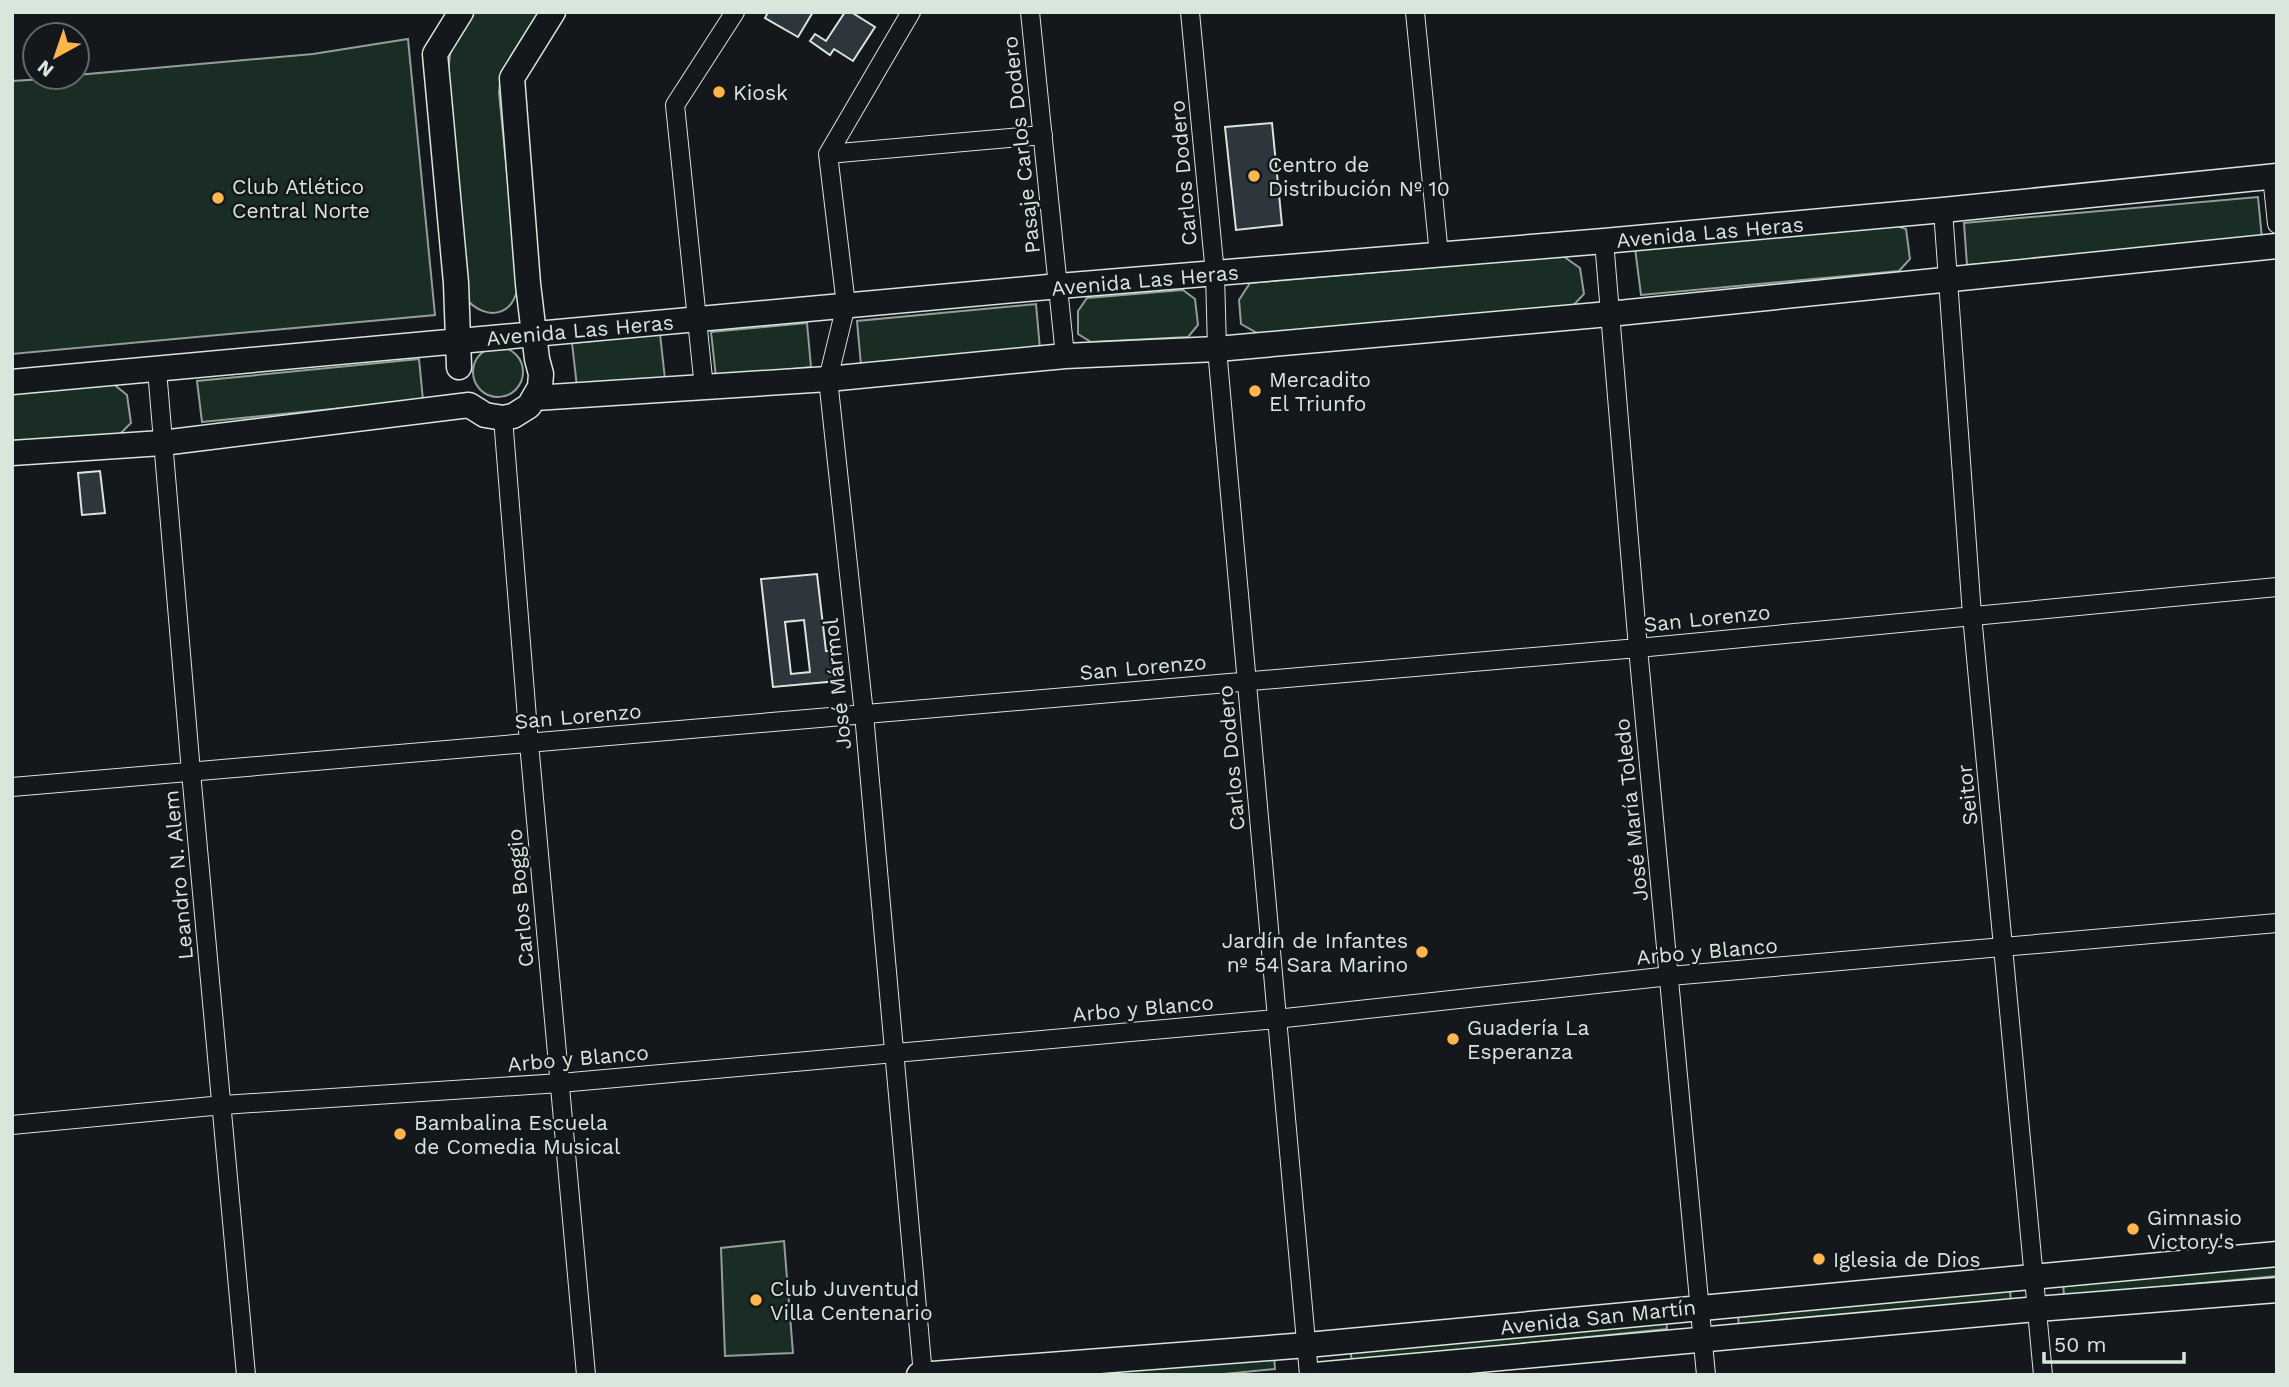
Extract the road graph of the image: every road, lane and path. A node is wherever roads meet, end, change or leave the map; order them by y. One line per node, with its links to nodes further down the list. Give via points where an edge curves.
1 (461, 12): 23 (main road, via 436,54 456,284)
2 (553, 12): 22 (main road, via 512,78)
3 (735, 12): 21 (street, via 675,104)
4 (911, 12): 9 (street)
5 (1030, 12): 8 (street, Pasaje Carlos Dodero)
6 (1190, 12): 16 (street, Carlos Dodero)
7 (1415, 12): 15 (street)
8 (1043, 135): 9 (street); 18 (street, Pasaje Carlos Dodero)
9 (828, 154): 19 (street, José Mármol)
10 (2274, 176): 11 (main road, Avenida Las Heras); 12 (street)
11 (1943, 210): 13 (main road, Avenida Las Heras); 17 (street, Seitor)
12 (2277, 224)
13 (1604, 241): 15 (main road, Avenida Las Heras); 20 (street, José María Toledo)
14 (2277, 246): 17 (main road)
15 (1438, 255): 16 (main road, Avenida Las Heras)
16 (1215, 274): 18 (main road, Avenida Las Heras); 24 (street, Carlos Dodero)
17 (1948, 280): 20 (main road); 36 (street, Seitor)
18 (1059, 286): 19 (main road, Avenida Las Heras); 25 (street, Pasaje Carlos Dodero)
19 (846, 305): 21 (main road, Avenida Las Heras); 28 (street, José Mármol)
20 (1609, 314): 24 (main road); 37 (street, José María Toledo)
21 (697, 319): 22 (main road, Avenida Las Heras); 30 (street)
22 (535, 334): 23 (main road, Avenida Las Heras); 26 (main road)
23 (483, 339): 26 (main road, via 525,344); 27 (main road, Avenida Las Heras); 31 (main road, via 468,350 459,367 460,390)
24 (1217, 349): 25 (main road); 38 (street, Carlos Dodero)
25 (1065, 356): 28 (main road)
26 (537, 359): 32 (main road, via 540,387)
27 (157, 370): 29 (main road, Avenida Las Heras); 33 (street, Leandro N. Alem)
28 (828, 379): 30 (main road); 39 (street, José Mármol)
29 (12, 382)
30 (704, 388): 32 (main road)
31 (469, 405): 32 (main road, via 485,415); 33 (main road)
32 (520, 409): 40 (street, Carlos Boggio)
33 (162, 443): 34 (main road); 41 (street, Leandro N. Alem)
34 (12, 453)
35 (2277, 587): 36 (street, San Lorenzo)
36 (1972, 615): 37 (street, San Lorenzo); 44 (street, Seitor)
37 (1638, 648): 38 (street, San Lorenzo); 45 (street, José María Toledo)
38 (1247, 681): 39 (street, San Lorenzo); 46 (street, Carlos Dodero)
39 (864, 714): 40 (street, San Lorenzo); 47 (street, José Mármol)
40 (529, 743): 41 (street, San Lorenzo); 48 (street, Carlos Boggio)
41 (191, 772): 42 (street, San Lorenzo); 49 (street, Leandro N. Alem)
42 (12, 787)
43 (2277, 923): 44 (street, Arbo y Blanco)
44 (2005, 948): 45 (street, Arbo y Blanco); 52 (street, Seitor)
45 (1670, 976): 46 (street, Arbo y Blanco); 54 (street, José María Toledo)
46 (1276, 1019): 47 (street, Arbo y Blanco); 57 (street, Carlos Dodero)
47 (894, 1053): 48 (street, Arbo y Blanco); 60 (street, José Mármol)
48 (560, 1083): 49 (street, Arbo y Blanco); 59 (street, Carlos Boggio)
49 (223, 1105): 50 (street, Arbo y Blanco); 58 (street, Leandro N. Alem)
50 (12, 1125)
51 (2277, 1254): 52 (main road, Avenida San Martín)
52 (2034, 1279): 54 (main road, Avenida San Martín); 55 (street, Seitor)
53 (2277, 1290): 55 (main road, Avenida San Martín)
54 (1700, 1307): 56 (street, José María Toledo); 57 (main road, Avenida San Martín)
55 (2037, 1309): 56 (main road, Avenida San Martín); 64 (street, Seitor)
56 (1703, 1341): 62 (main road, Avenida San Martín); 63 (street, José María Toledo)
57 (1307, 1345): 60 (main road, Avenida San Martín); 61 (street, Carlos Dodero)
58 (246, 1375)
59 (586, 1375)
60 (922, 1375)
61 (1309, 1375)
62 (1315, 1375)
63 (1706, 1375)
64 (2043, 1375)

